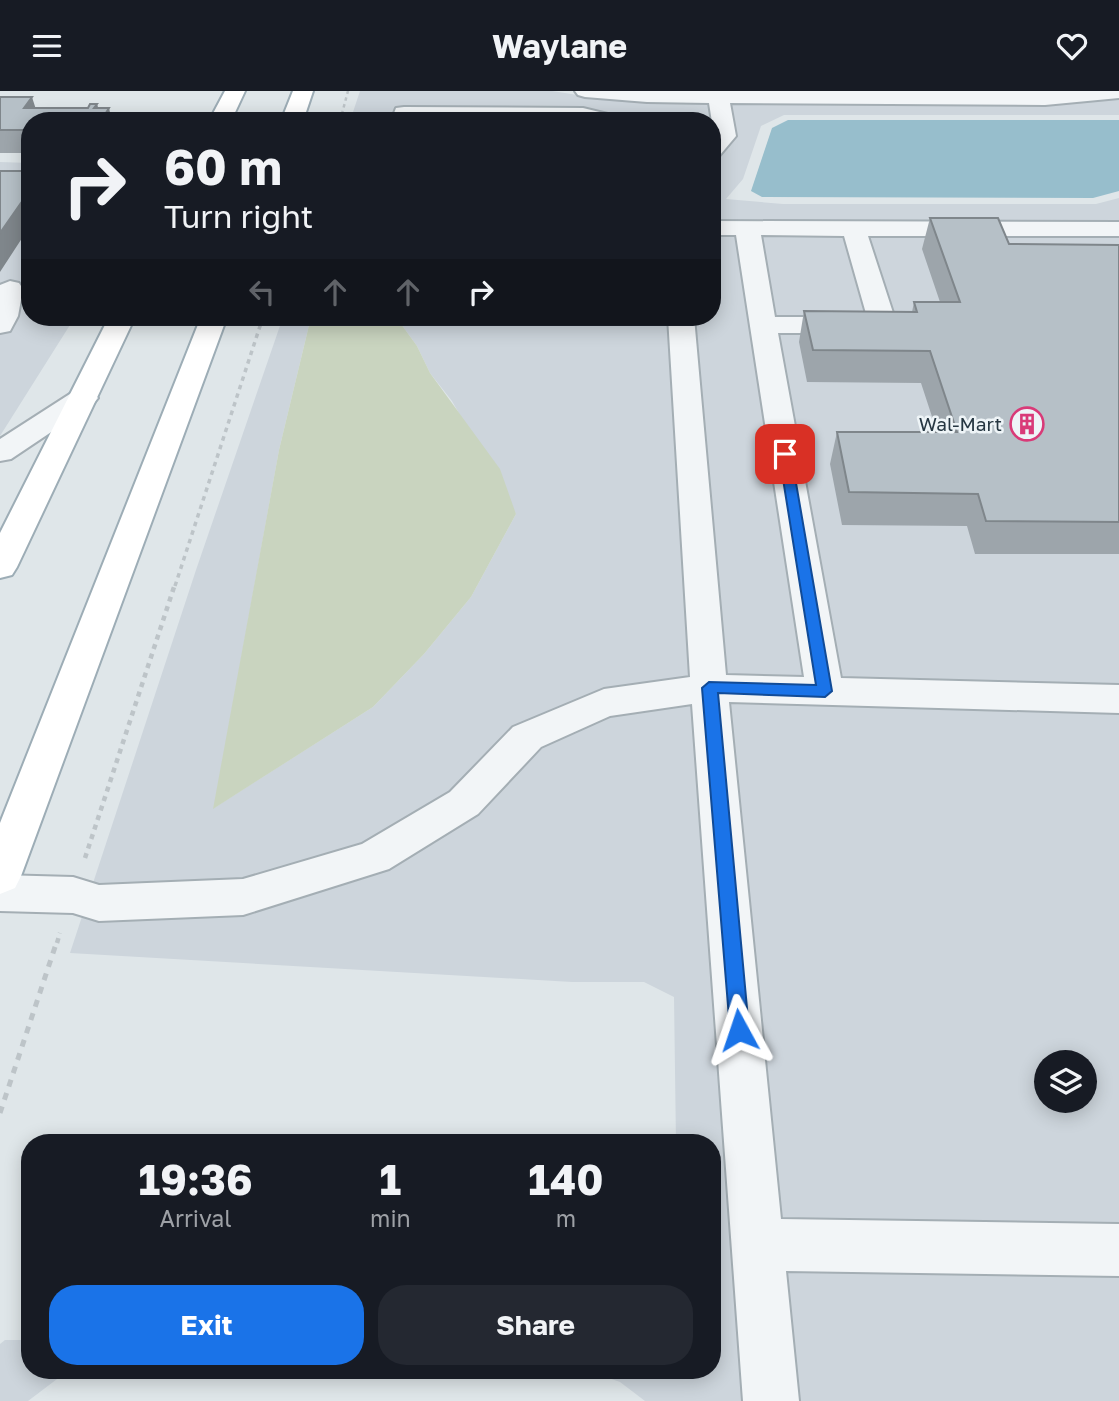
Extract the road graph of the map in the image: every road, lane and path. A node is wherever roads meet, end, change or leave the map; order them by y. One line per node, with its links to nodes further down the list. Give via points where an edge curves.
1 (235, 91): 9 (main road)
2 (303, 91): 10 (main road)
3 (348, 91): 11 (path)
4 (478, 91): 12 (street)
5 (585, 91): 7 (street)
6 (1119, 92): 8 (street, via 1045,99)
7 (718, 94): 8 (street); 13 (street)
8 (955, 95)
9 (224, 112)
10 (295, 112)
11 (342, 112)
12 (475, 112)
13 (721, 112)
14 (721, 112): 15 (street, via 725,136)
15 (721, 140)
16 (721, 228): 17 (street)
17 (747, 228): 18 (street); 22 (street)
18 (854, 229): 19 (street); 22 (street, via 883,325)
19 (1119, 229)
20 (5, 289): 21 (street)
21 (9, 319)
22 (763, 325): 31 (street)
23 (118, 326): 27 (main road)
24 (211, 326): 33 (main road)
25 (260, 326): 35 (path)
26 (682, 326): 30 (street)
27 (83, 398): 28 (street); 29 (main road)
28 (0, 452)
29 (0, 567)
30 (709, 688): 31 (street); 35 (street, via 604,703 527,737 464,803 374,857 243,897 99,903); 37 (street)
31 (825, 691): 32 (street)
32 (1119, 699)
33 (0, 876)
34 (0, 893): 35 (street)
35 (72, 895): 36 (path)
36 (0, 1113)
37 (758, 1245): 38 (street); 39 (street)
38 (1119, 1251)
39 (771, 1401)

